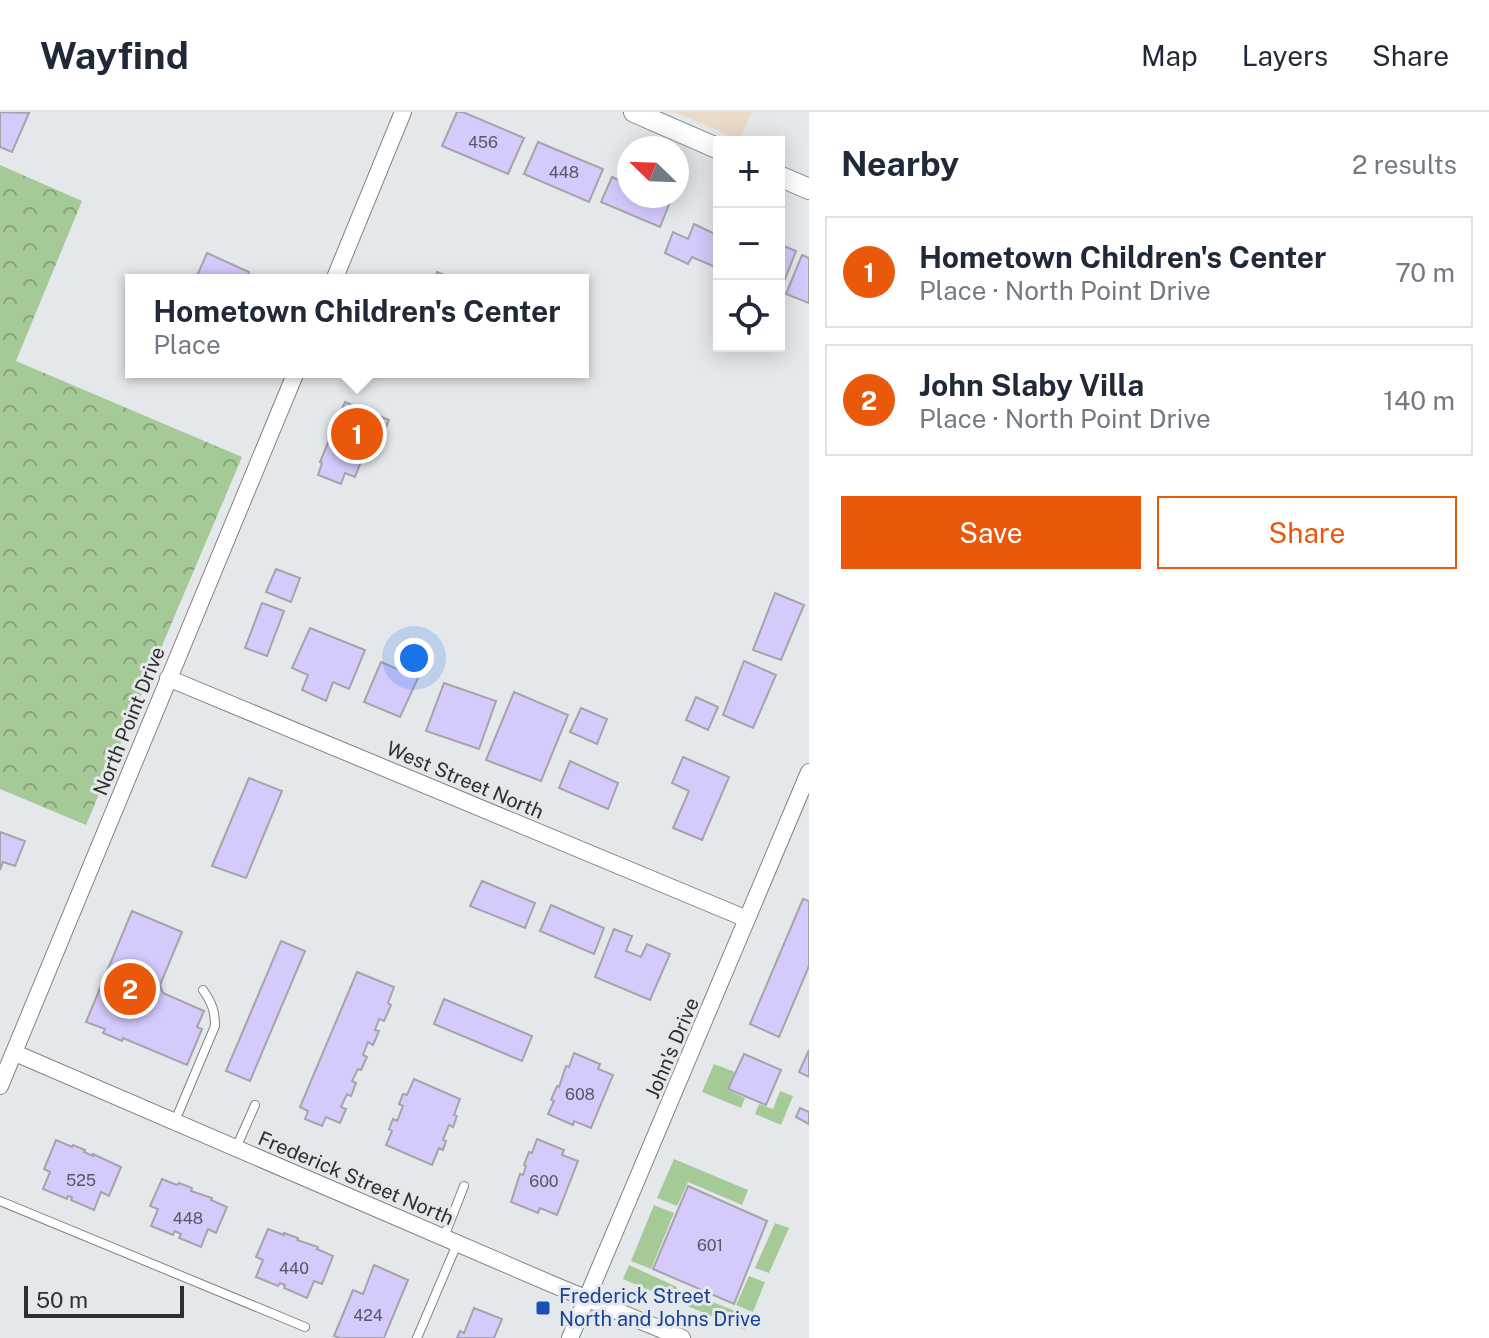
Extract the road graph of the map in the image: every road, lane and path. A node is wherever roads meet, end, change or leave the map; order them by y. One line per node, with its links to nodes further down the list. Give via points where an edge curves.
1 (403, 112): 6 (street)
2 (634, 112): 3 (street)
3 (713, 146)
4 (785, 179): 5 (street)
5 (809, 189)
6 (336, 274)
7 (293, 378): 8 (street, North Point Drive)
8 (168, 678): 10 (street, West Street North); 12 (street, North Point Drive)
9 (809, 772): 10 (street, John's Drive)
10 (747, 919): 20 (street, John's Drive)
11 (203, 990): 15 (lane, via 215,1026)
12 (15, 1053): 13 (street, North Point Drive); 15 (street, Frederick Street North)
13 (0, 1086)
14 (255, 1105): 16 (lane)
15 (175, 1121): 16 (street, Frederick Street North)
16 (236, 1148): 19 (street, Frederick Street North)
17 (464, 1186): 19 (lane)
18 (0, 1201): 21 (lane)
19 (450, 1240): 20 (street, Frederick Street North); 22 (lane)
20 (587, 1299): 23 (street, John's Drive); 24 (street, Frederick Street North)
21 (305, 1327)
22 (417, 1338)
23 (570, 1338)
24 (682, 1338)

